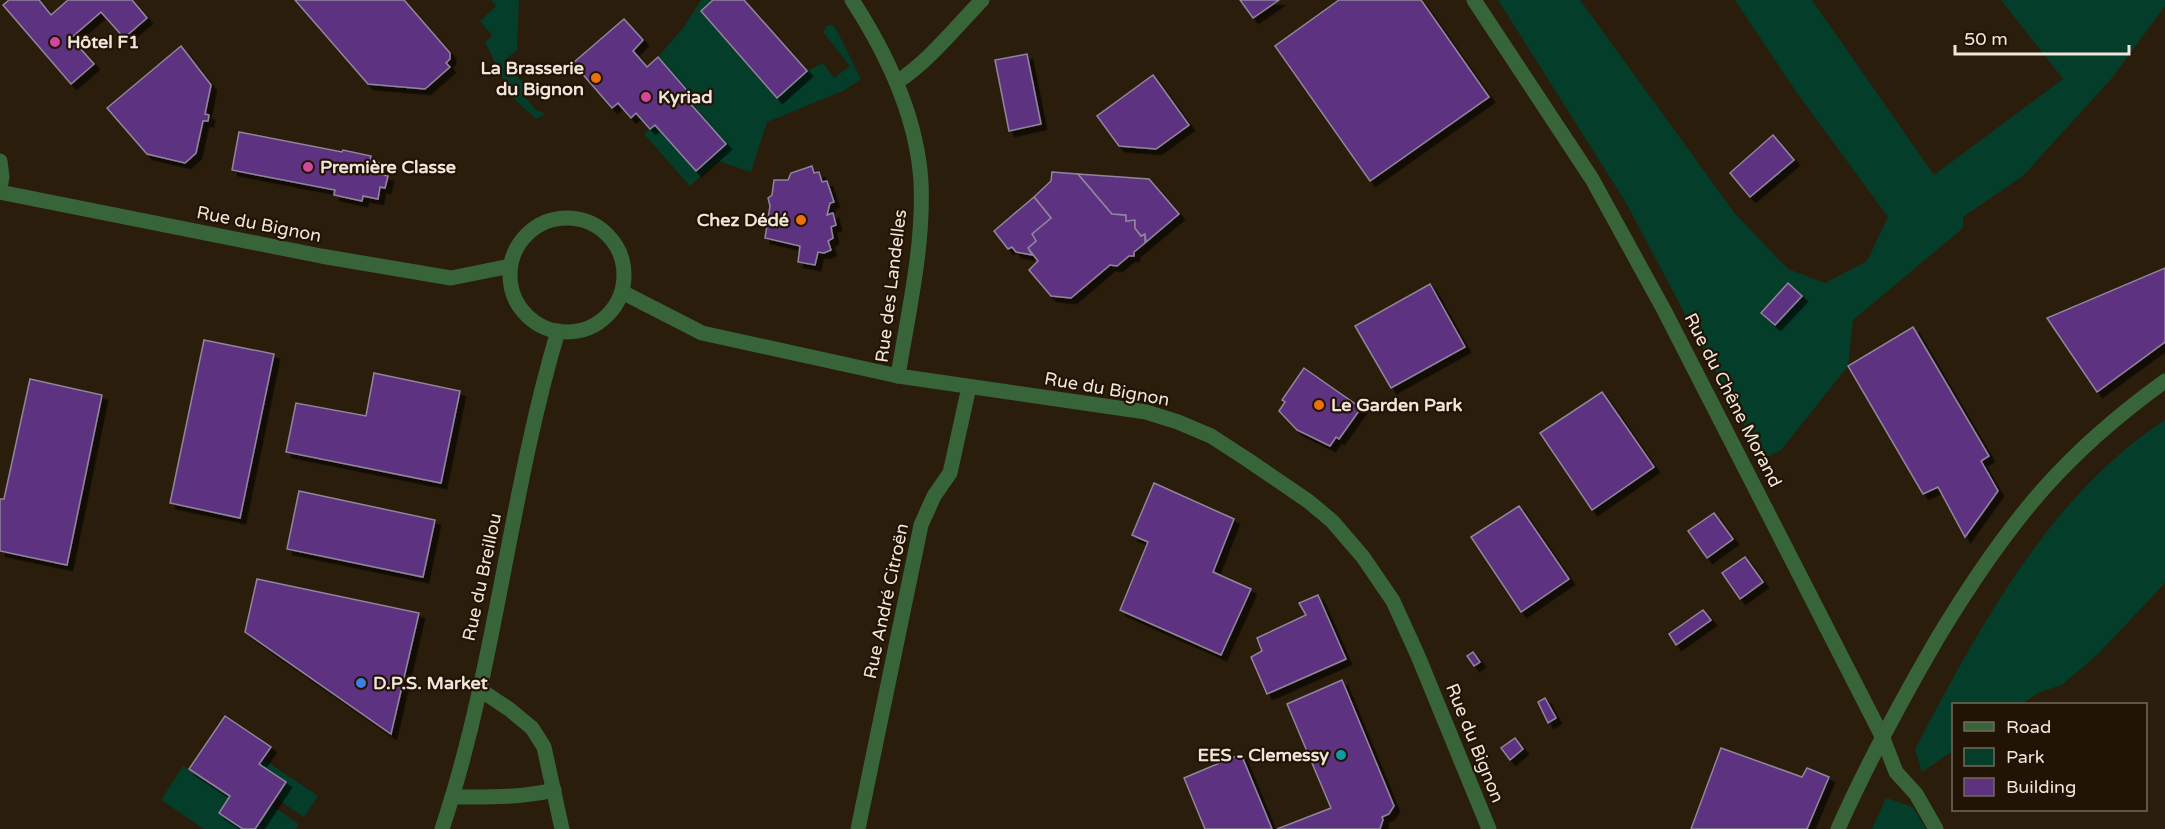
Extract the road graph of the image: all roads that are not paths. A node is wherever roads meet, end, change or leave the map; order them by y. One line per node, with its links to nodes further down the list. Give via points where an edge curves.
1 (852, 0): 4 (street, Rue des Landelles)
2 (982, 0): 4 (street)
3 (1474, 0): 14 (street, Rue du Chêne Morand, via 1592,179 1642,269)
4 (897, 82): 10 (street, Rue des Landelles, via 916,144 921,180 916,258)
5 (0, 160): 6 (street)
6 (0, 190): 7 (street, Rue du Bignon, via 451,279)
7 (510, 266): 8 (street, via 515,249 539,224 574,217 590,222 615,243 625,276); 9 (street, via 510,284 526,315 541,326)
8 (622, 292): 9 (street, via 604,319 590,327); 10 (street, Rue du Bignon, via 702,333)
9 (558, 331): 13 (street, Rue du Breillou, via 532,432)
10 (898, 376): 12 (street, Rue du Bignon)
11 (2165, 381): 14 (street, via 2083,448 2002,540 1959,602)
12 (969, 387): 19 (street, Rue André Citroën, via 950,473 921,525); 20 (street, Rue du Bignon, via 1146,412 1178,422 1220,442 1332,520 1393,601)
13 (479, 689): 15 (street, via 532,728 544,747); 16 (street, Rue du Breillou)
14 (1882, 736): 21 (street); 22 (street, Rue du Chêne Morand, via 1896,772 1916,794)
15 (554, 790): 16 (street, via 504,798); 18 (street)
16 (452, 797): 17 (street, Rue du Breillou)
17 (442, 829)
18 (562, 829)
19 (858, 829)
20 (1489, 829)
21 (1838, 829)
22 (1936, 829)

